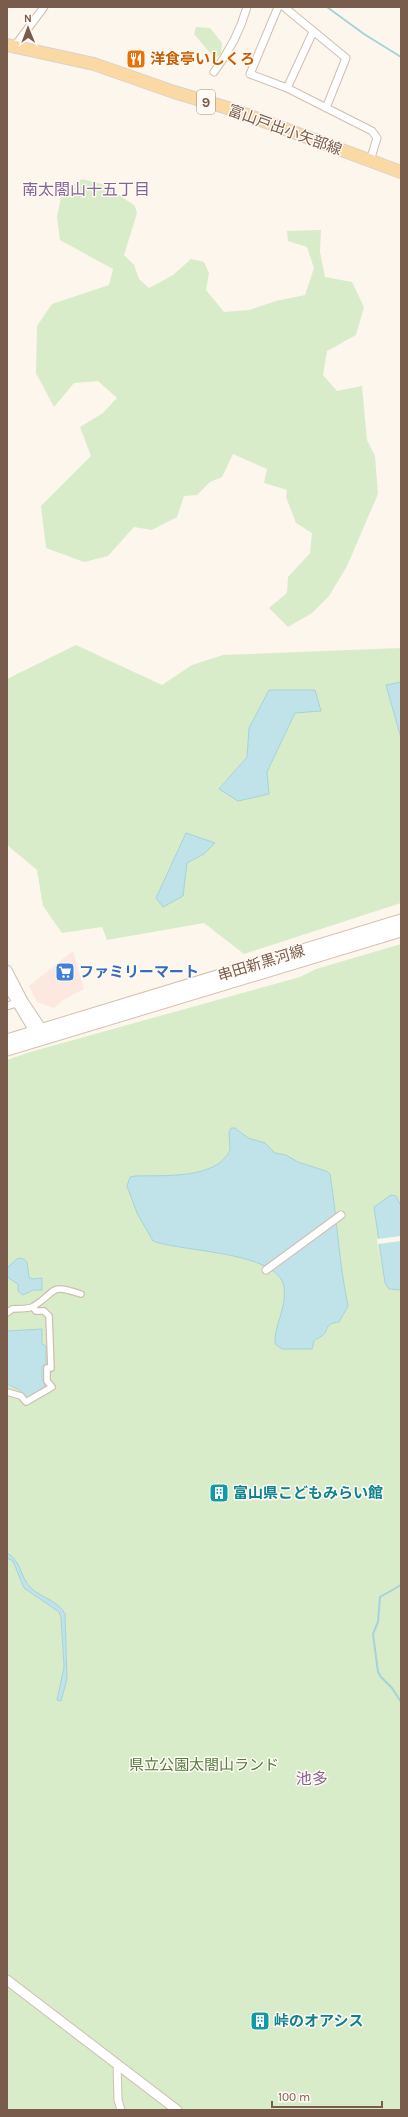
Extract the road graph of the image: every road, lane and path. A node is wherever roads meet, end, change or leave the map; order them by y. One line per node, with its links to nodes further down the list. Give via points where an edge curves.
1 (44, 7): 6 (street)
2 (247, 7): 7 (street, via 230,50)
3 (278, 7): 8 (street, via 250,74)
4 (284, 7): 5 (street)
5 (313, 32): 8 (street); 9 (street, via 346,58)
6 (10, 46): 10 (main road, 富山戸出小矢部線 / 9, via 94,64 231,109)
7 (214, 72)
8 (287, 88): 9 (street)
9 (326, 108): 10 (street, via 372,131 377,138)
10 (370, 161): 11 (main road, 富山戸出小矢部線 / 9)
11 (401, 172)
12 (401, 920): 18 (main road, 串田新黒河線)
13 (401, 931): 18 (main road, 串田新黒河線)
14 (7, 970): 18 (street)
15 (7, 985): 16 (street)
16 (17, 1003): 17 (street); 18 (street)
17 (7, 1006)
18 (40, 1034): 19 (main road, 串田新黒河線); 20 (main road, 串田新黒河線)
19 (7, 1040)
20 (7, 1050)
21 (341, 1215): 22 (street)
22 (266, 1270)
23 (81, 1294): 25 (street, via 62,1287 53,1290)
24 (7, 1303): 26 (street)
25 (33, 1307): 26 (street); 28 (street, via 36,1311 44,1311 49,1316 51,1368 47,1368 47,1374 52,1387 26,1402 21,1396)
26 (12, 1309): 27 (street)
27 (7, 1314)
28 (7, 1392)
29 (7, 1980): 30 (street)
30 (117, 2064): 31 (street, via 118,2100); 32 (street)
31 (121, 2110)
32 (177, 2110)

